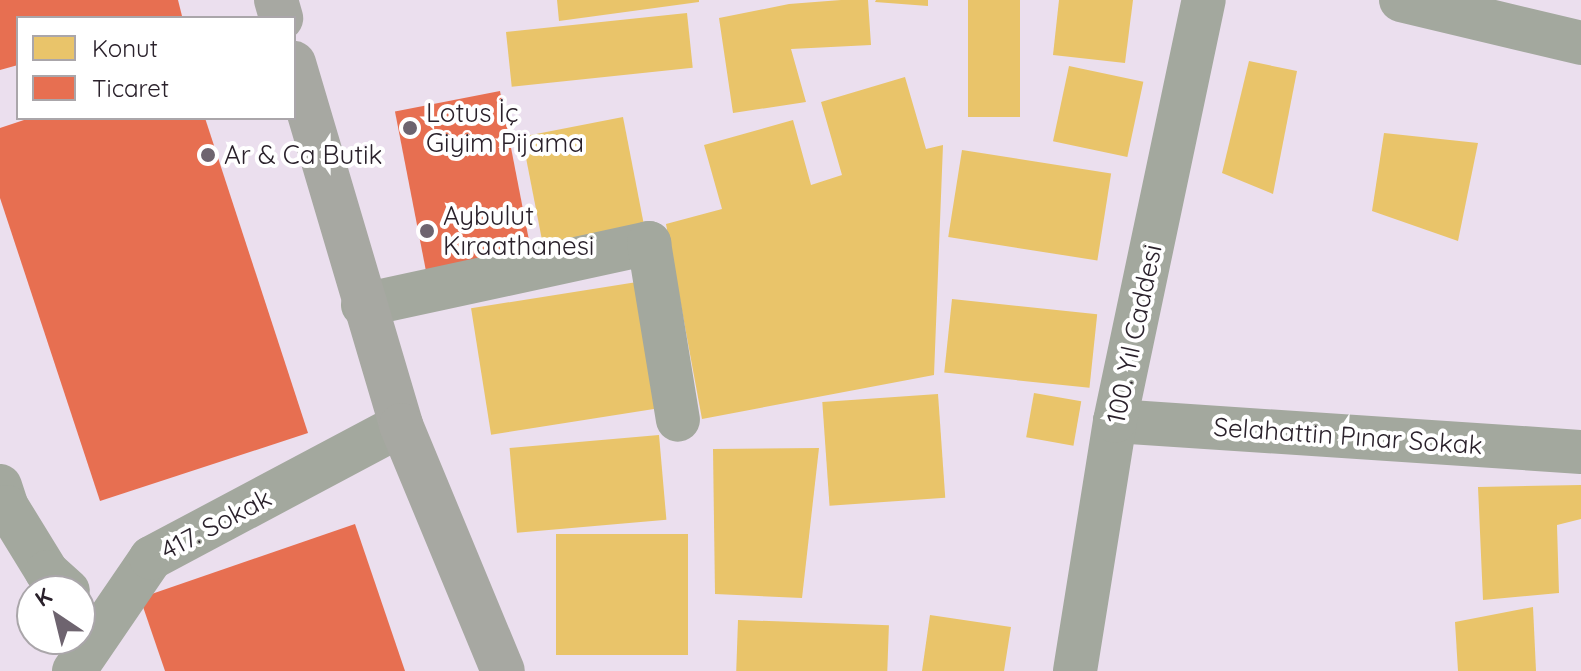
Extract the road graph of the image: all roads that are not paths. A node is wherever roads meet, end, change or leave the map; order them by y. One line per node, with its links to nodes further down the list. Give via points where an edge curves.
1 (1204, 0): 7 (street, 100. Yıl Caddesi)
2 (1401, 0): 3 (street)
3 (1581, 43)
4 (296, 70): 5 (main road)
5 (363, 305): 6 (street, via 649,243); 8 (main road)
6 (678, 420)
7 (1115, 421): 9 (street, Selahattin Pınar Sokak); 14 (street, 100. Yıl Caddesi)
8 (401, 425): 12 (street, 417. Sokak, via 151,558); 13 (main road)
9 (1581, 452)
10 (0, 486): 11 (street, via 7,507)
11 (50, 575)
12 (96, 611)
13 (503, 671)
14 (1075, 671)

